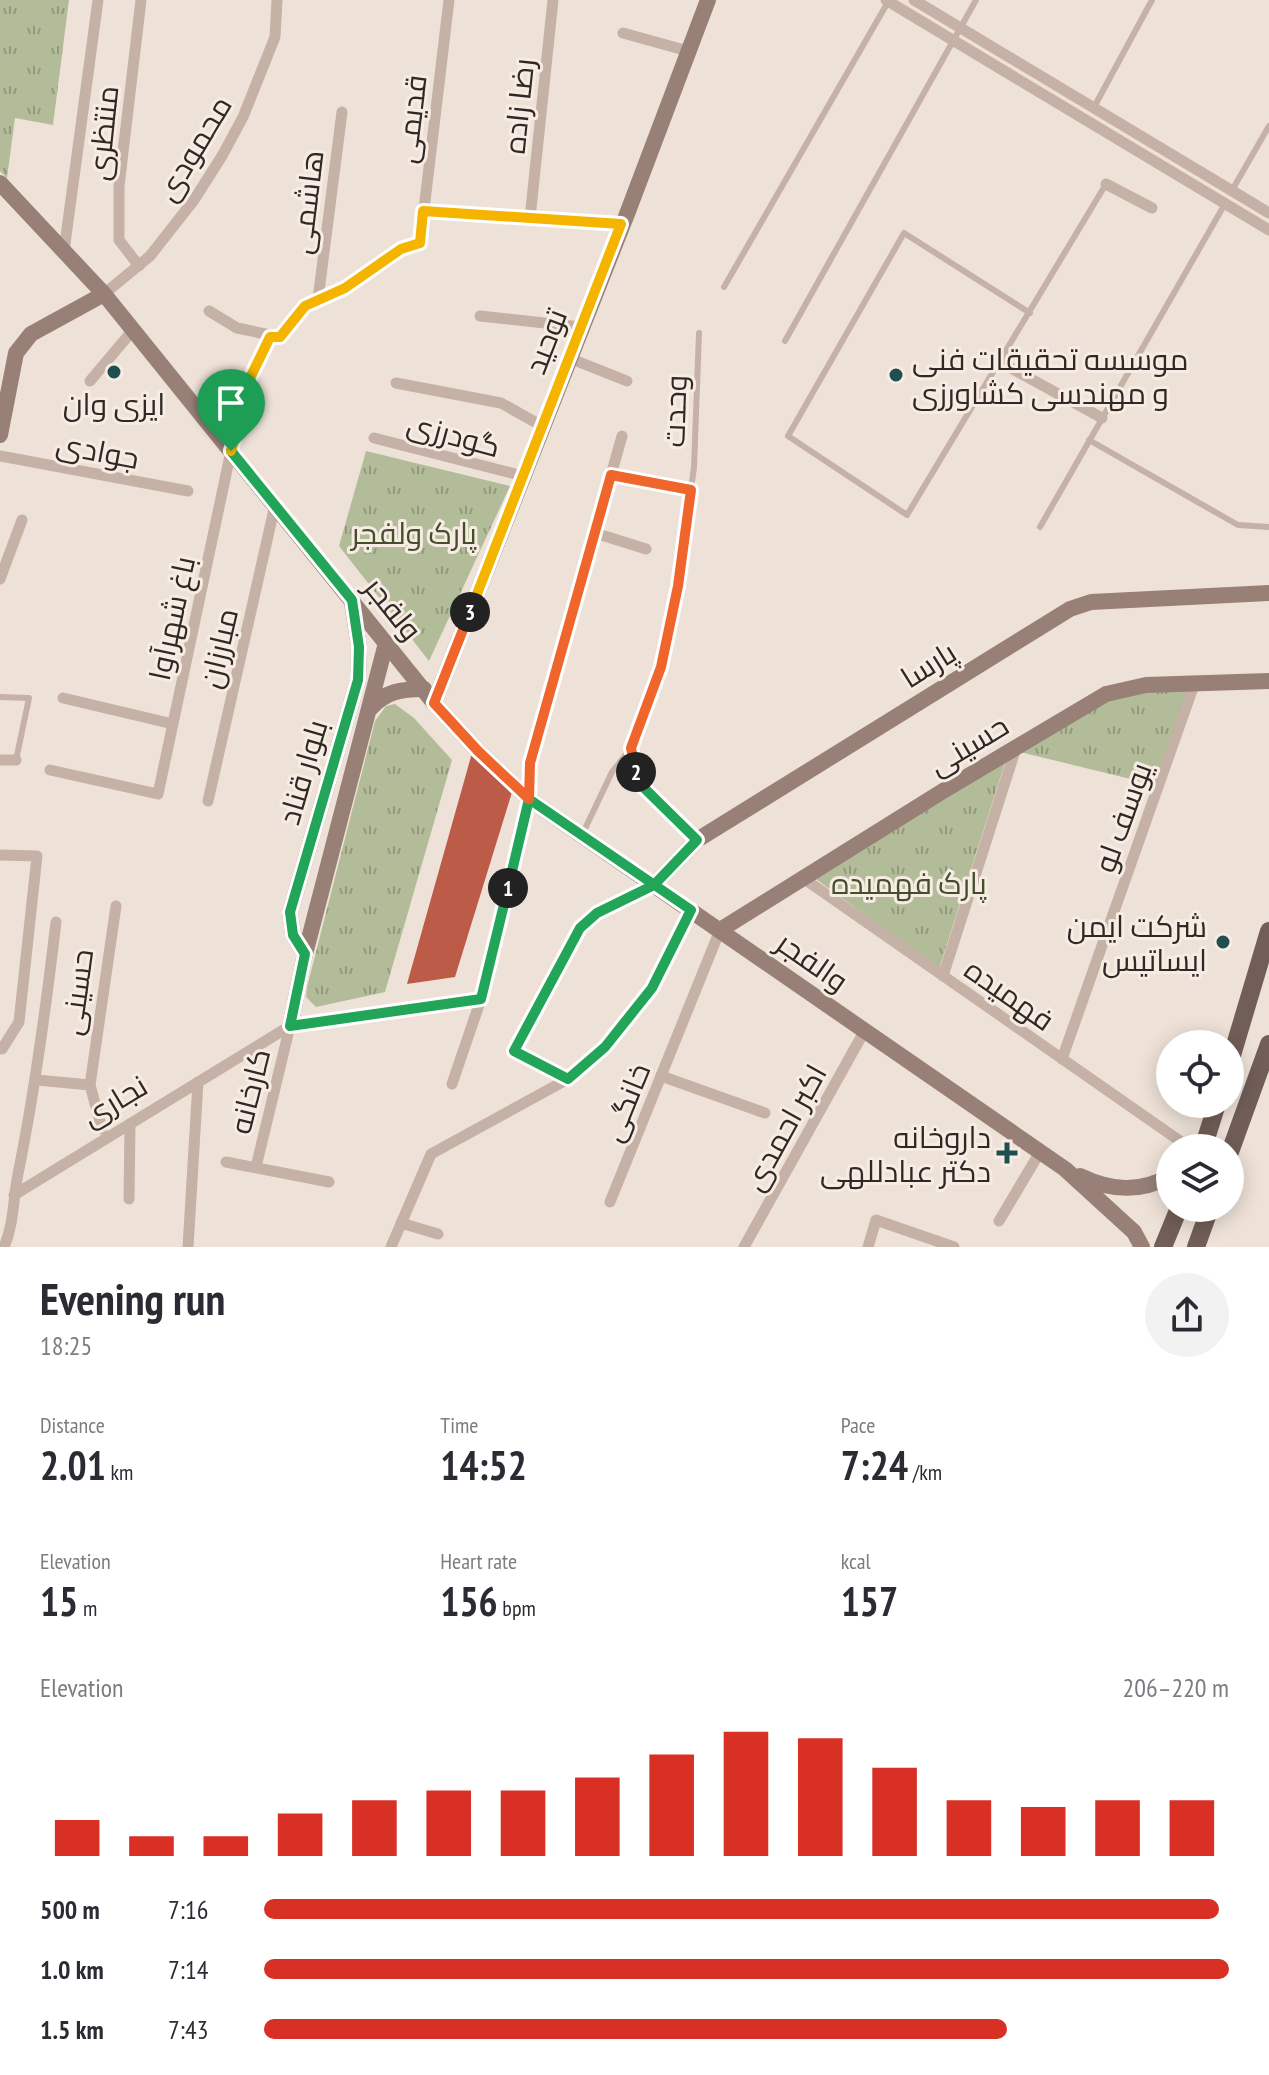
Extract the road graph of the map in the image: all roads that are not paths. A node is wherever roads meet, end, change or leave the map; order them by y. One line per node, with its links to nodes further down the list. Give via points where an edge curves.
1 (98, 0): 28 (street)
2 (141, 0): 29 (street, منتظری, via 119,186 119,240)
3 (277, 0): 29 (street, محمودی, via 275,37 243,117 194,200)
4 (449, 0): 23 (street, قدیمی)
5 (553, 0): 25 (street, رضا زاده)
6 (708, 0): 14 (street, توحید)
7 (888, 0): 13 (street); 30 (lane)
8 (914, 0): 11 (street)
9 (976, 0): 11 (lane)
10 (1152, 0): 15 (lane)
11 (960, 28): 13 (lane); 15 (street)
12 (623, 33): 14 (street)
13 (952, 40): 21 (street); 40 (lane)
14 (688, 51): 26 (street, توحید)
15 (1093, 109): 20 (street)
16 (342, 112): 32 (street, هاشمی)
17 (1269, 126): 20 (lane)
18 (0, 183): 28 (street, ولفجر)
19 (1106, 184): 22 (street); 34 (lane)
20 (1231, 191): 21 (lane); 24 (street)
21 (1225, 203): 27 (street); 47 (lane)
22 (1152, 208)
23 (423, 211): 25 (street); 32 (street, قدیمی, via 420,243)
24 (1269, 213)
25 (530, 218): 26 (street)
26 (621, 224): 36 (street, توحید)
27 (1269, 230)
28 (64, 251): 31 (street, ولفجر)
29 (139, 266): 31 (street, محمودی)
30 (724, 287)
31 (104, 294): 37 (street, ولفجر); 42 (street, via 31,334)
32 (318, 299): 39 (street, via 305,306 280,337)
33 (209, 311): 39 (street, via 237,328)
34 (1030, 313): 43 (lane); 43 (lane, via 904,233 788,436 907,515)
35 (480, 316): 36 (street)
36 (581, 327): 41 (street, توحید)
37 (133, 330): 44 (street); 53 (street, ولفجر)
38 (699, 333): 57 (lane, وحدت)
39 (270, 337): 53 (street, باغ شهرآوا, via 251,376)
40 (785, 341)
41 (569, 358): 45 (street); 48 (street, توحید)
42 (7, 361): 49 (street)
43 (1000, 362): 47 (street)
44 (90, 381)
45 (627, 381)
46 (396, 383): 48 (street, via 501,403)
47 (1102, 418): 52 (lane)
48 (542, 426): 56 (street, توحید)
49 (0, 435)
50 (622, 436): 55 (street)
51 (374, 438): 56 (street, گودرزی)
52 (1089, 440): 61 (lane); 62 (lane, via 1238,525)
53 (231, 451): 59 (street, ولفجر); 75 (street, باغ شهرآوا)
54 (0, 456): 58 (street, جوادی)
55 (611, 475): 57 (street); 63 (street)
56 (523, 476): 71 (street, توحید)
57 (691, 490): 76 (lane, وحدت, via 661,667)
58 (188, 491)
59 (275, 505): 67 (street, ولفجر); 82 (street, مبارزان)
60 (22, 520): 65 (street)
61 (1040, 527)
62 (1269, 527)
63 (595, 533): 64 (street); 81 (street, via 530,763)
64 (646, 549)
65 (0, 579)
66 (1269, 593): 84 (street, پارسا, via 1091,602 1070,609)
67 (352, 600): 68 (street, ولفجر); 93 (street, بلوار قناد, via 358,680 290,912 293,935)
68 (386, 643): 71 (street, ولفجر); 74 (street, بلوار قناد)
69 (1269, 681): 70 (street, حسینی)
70 (1195, 682): 77 (street, حسینی, via 1106,694); 101 (street, یوسف لو)
71 (429, 696): 74 (street, via 400,690 377,700); 81 (street, ولفجر)
72 (0, 697): 79 (lane, via 29,698)
73 (63, 698): 75 (street)
74 (369, 710): 93 (street, بلوار قناد)
75 (173, 724): 80 (street, باغ شهرآوا, via 158,794)
76 (631, 748): 83 (lane, وحدت, via 612,772); 84 (lane, via 638,782)
77 (1016, 748): 86 (street, حسینی); 94 (street)
78 (0, 760): 79 (street)
79 (16, 760)
80 (50, 770)
81 (529, 799): 83 (street, والفجر); 95 (street)
82 (208, 801)
83 (582, 835): 87 (street, والفجر)
84 (697, 840): 87 (street, پارسا)
85 (0, 855): 100 (street, via 37,856 19,1022)
86 (803, 878): 91 (street, حسینی); 94 (street, فهمیده)
87 (654, 885): 89 (street, والفجر); 103 (street, via 597,913 580,928 514,1051)
88 (116, 906): 107 (street, حسینی)
89 (691, 910): 91 (street, والفجر); 103 (street, via 652,988 605,1047)
90 (56, 922): 104 (street)
91 (720, 930): 97 (street, والفجر); 102 (street, خانگی)
92 (1268, 937): 98 (main road)
93 (305, 954): 96 (street, بلوار قناد)
94 (943, 976): 101 (street, فهمیده)
95 (481, 999): 96 (street); 106 (street)
96 (290, 1026): 105 (street, نجاری); 115 (street, کارخانه)
97 (865, 1030): 113 (street, والفجر); 131 (street, اکبر احمدی)
98 (1240, 1030)
99 (1269, 1044): 112 (main road)
100 (2, 1049)
101 (1062, 1059): 111 (street, فهمیده)
102 (661, 1076): 108 (street); 121 (street, خانگی)
103 (568, 1079): 126 (street, via 431,1154)
104 (37, 1080): 107 (street); 119 (street)
105 (198, 1082): 109 (street, نجاری); 129 (street)
106 (452, 1084)
107 (90, 1085): 110 (street)
108 (765, 1113)
109 (130, 1124): 119 (street, نجاری); 120 (street)
110 (102, 1129)
111 (1170, 1134)
112 (1236, 1134)
113 (1040, 1152): 116 (street, والفجر); 122 (street)
114 (226, 1162): 115 (street)
115 (256, 1167): 117 (street)
116 (1065, 1169): 118 (street, via 1125,1190); 134 (street, via 1134,1232)
117 (329, 1182)
118 (1156, 1182)
119 (14, 1195): 128 (street, via 12,1229)
120 (129, 1199)
121 (610, 1202)
122 (999, 1221)
123 (1173, 1222): 135 (main road)
124 (1205, 1222): 136 (main road)
125 (1207, 1222): 137 (street)
126 (401, 1223): 127 (street); 130 (street)
127 (438, 1234)
128 (4, 1247)
129 (188, 1247)
130 (391, 1247)
131 (744, 1247)
132 (868, 1247): 133 (street, via 876,1220)
133 (954, 1247)
134 (1142, 1247)
135 (1163, 1247)
136 (1196, 1247)
137 (1209, 1247)

